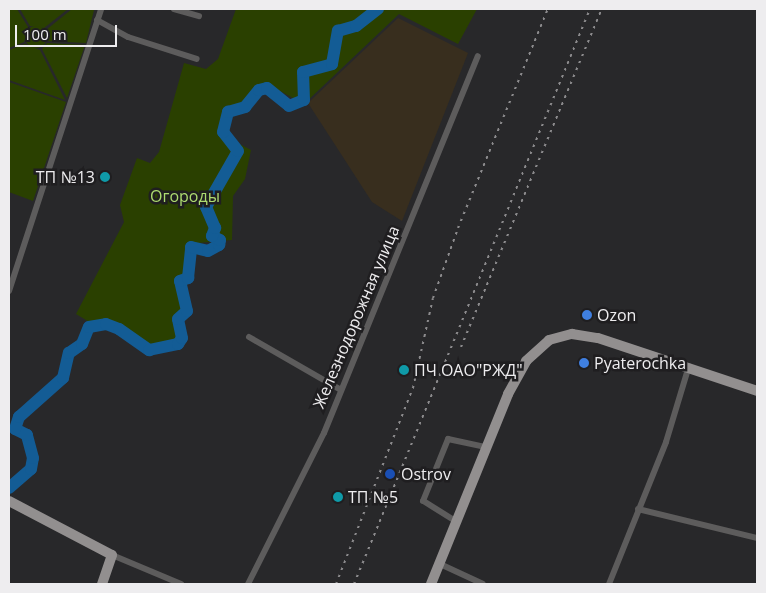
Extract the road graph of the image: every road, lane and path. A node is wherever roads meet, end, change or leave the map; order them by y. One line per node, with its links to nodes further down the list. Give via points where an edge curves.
1 (101, 9): 4 (street)
2 (174, 9): 3 (street)
3 (199, 16)
4 (97, 20): 6 (street, via 128,37); 7 (street)
5 (478, 56): 10 (street, Железнодорожная улица)
6 (197, 59)
7 (9, 291)
8 (249, 337): 10 (street)
9 (689, 366): 11 (main road); 12 (main road, via 583,334 557,336 526,361); 14 (street, via 666,442)
10 (342, 390): 21 (street, Железнодорожная улица)
11 (757, 391)
12 (487, 447): 15 (main road); 15 (street, via 448,438 423,501)
13 (9, 501): 17 (main road)
14 (638, 509): 16 (street); 24 (street)
15 (457, 522): 18 (main road)
16 (757, 538)
17 (112, 555): 19 (main road); 20 (street)
18 (440, 564): 22 (main road); 23 (street)
19 (102, 584)
20 (181, 584)
21 (248, 584)
22 (432, 584)
23 (483, 584)
24 (609, 584)

